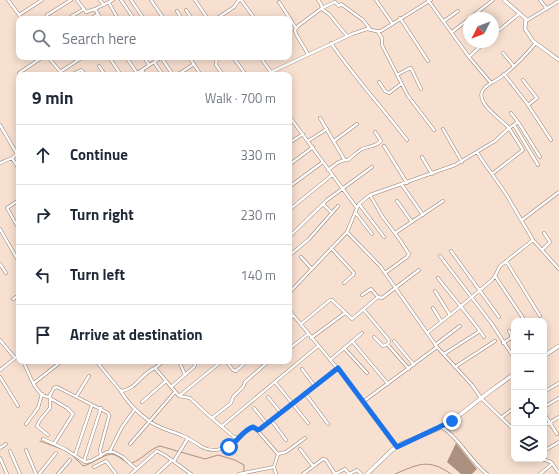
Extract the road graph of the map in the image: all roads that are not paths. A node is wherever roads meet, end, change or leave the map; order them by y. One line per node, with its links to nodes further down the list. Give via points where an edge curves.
1 (8, 0): 32 (street)
2 (42, 0): 32 (street)
3 (71, 0): 33 (street)
4 (77, 0): 23 (street)
5 (100, 0): 21 (street)
6 (113, 0): 20 (street)
7 (121, 0): 37 (street)
8 (131, 0): 38 (street)
9 (152, 0): 39 (street)
10 (196, 0): 42 (street)
11 (240, 0): 43 (street); 44 (street)
12 (318, 0): 22 (street)
13 (376, 0): 50 (street)
14 (429, 0): 46 (street); 47 (street)
15 (493, 0): 29 (street)
16 (504, 0): 31 (street)
17 (540, 0): 25 (street)
18 (559, 1): 25 (street)
19 (279, 2): 45 (street)
20 (108, 3): 21 (street); 36 (street)
21 (104, 5): 24 (street)
22 (322, 8): 52 (street); 53 (street, via 335,2 339,6 341,4 363,20); 57 (street)
23 (84, 9): 24 (street, via 88,12); 34 (street)
24 (95, 9): 30 (street)
25 (547, 9): 48 (street)
26 (186, 10): 41 (street)
27 (458, 10): 47 (street)
28 (177, 12): 40 (street)
29 (477, 12)
30 (98, 14): 35 (street)
31 (519, 14): 48 (street); 54 (street)
32 (19, 15)
33 (47, 15)
34 (72, 16)
35 (95, 16)
36 (116, 16)
37 (132, 16)
38 (142, 16)
39 (162, 16)
40 (180, 16)
41 (190, 16)
42 (206, 16)
43 (220, 16)
44 (253, 16)
45 (288, 16)
46 (400, 18): 50 (street); 77 (street)
47 (444, 21): 56 (street)
48 (526, 21): 59 (street, via 525,29)
49 (292, 22): 52 (street)
50 (392, 23): 55 (street)
51 (463, 23): 56 (street)
52 (296, 28): 62 (street, via 296,34)
53 (371, 30): 55 (street); 57 (street, via 362,30)
54 (499, 30)
55 (378, 31): 98 (street)
56 (452, 32): 63 (street)
57 (347, 36): 58 (street)
58 (332, 43): 62 (street); 119 (street, via 347,66)
59 (535, 44): 76 (street); 81 (street)
60 (479, 48): 63 (street)
61 (503, 53): 81 (street)
62 (308, 54): 96 (street)
63 (469, 57): 101 (street)
64 (38, 60): 84 (street)
65 (51, 60): 85 (street)
66 (78, 60): 85 (street)
67 (111, 60): 87 (street)
68 (128, 60): 88 (street)
69 (146, 60): 80 (street)
70 (156, 60): 78 (street)
71 (162, 60): 91 (street)
72 (191, 60): 79 (street)
73 (217, 60): 94 (street, via 216,65)
74 (235, 60): 95 (street)
75 (262, 60): 96 (street)
76 (559, 60)
77 (428, 61)
78 (154, 62): 80 (street); 90 (street)
79 (194, 64): 92 (street); 93 (street)
80 (150, 65): 83 (street)
81 (514, 65): 97 (street)
82 (99, 66): 86 (street)
83 (142, 70): 89 (street)
84 (19, 72)
85 (60, 72)
86 (103, 72)
87 (119, 72)
88 (135, 72)
89 (139, 72)
90 (161, 72)
91 (171, 72)
92 (182, 72)
93 (199, 72)
94 (221, 72)
95 (244, 72)
96 (271, 72)
97 (504, 74): 101 (street); 104 (street)
98 (396, 75): 102 (street); 103 (street, via 411,68)
99 (523, 80): 104 (street, via 537,98)
100 (379, 82): 102 (street, via 388,93)
101 (491, 83): 112 (street, via 482,92 483,101)
102 (402, 84): 115 (street, via 412,102)
103 (421, 89)
104 (528, 105): 120 (street)
105 (511, 113): 108 (street)
106 (320, 118): 113 (street)
107 (292, 122): 117 (street)
108 (518, 122): 111 (street); 129 (street)
109 (356, 124): 122 (street)
110 (0, 125): 125 (street)
111 (514, 125): 112 (street); 138 (street)
112 (509, 128): 126 (street); 142 (street, via 523,150)
113 (327, 129): 118 (street); 122 (street)
114 (443, 129): 135 (street)
115 (434, 130)
116 (375, 132): 132 (street, via 380,143 371,148 364,148 348,160)
117 (303, 134): 118 (street); 121 (street)
118 (308, 140): 124 (street)
119 (406, 140)
120 (551, 140)
121 (292, 141)
122 (334, 141): 132 (street)
123 (384, 146): 144 (street)
124 (313, 147): 134 (street); 136 (street)
125 (16, 150)
126 (477, 152): 135 (street); 142 (street)
127 (16, 155): 131 (street)
128 (422, 157): 141 (street)
129 (540, 157)
130 (0, 158): 133 (street)
131 (12, 158): 133 (street); 137 (street)
132 (344, 160): 140 (street)
133 (1, 162)
134 (323, 162): 140 (street); 145 (street)
135 (462, 162): 141 (street)
136 (292, 163)
137 (16, 164)
138 (538, 165)
139 (372, 167): 147 (street)
140 (328, 170): 143 (street)
141 (432, 174): 144 (street)
142 (492, 174): 161 (street)
143 (332, 175): 147 (street); 156 (street)
144 (407, 183): 146 (street)
145 (292, 185)
146 (402, 185): 149 (street); 160 (street)
147 (342, 189): 153 (street); 157 (street)
148 (559, 192): 161 (street)
149 (370, 195): 154 (street); 166 (street)
150 (397, 201): 162 (street)
151 (16, 202): 163 (street, via 7,208)
152 (443, 202): 160 (street)
153 (323, 204): 159 (street); 168 (street)
154 (359, 204): 157 (street); 170 (street)
155 (338, 206): 159 (street)
156 (292, 208)
157 (357, 208): 158 (street)
158 (355, 212): 165 (street); 169 (street)
159 (332, 213): 175 (street)
160 (423, 215): 162 (street)
161 (522, 220): 171 (street)
162 (412, 222): 166 (street)
163 (16, 224)
164 (0, 229): 177 (street)
165 (347, 232): 172 (street); 184 (street)
166 (395, 233): 184 (street, via 409,255)
167 (544, 233): 174 (street, via 550,242)
168 (292, 234)
169 (372, 234)
170 (384, 237)
171 (533, 240): 174 (street); 179 (street)
172 (332, 248): 181 (street); 188 (street, via 354,273)
173 (451, 250): 191 (street)
174 (542, 250): 182 (street)
175 (292, 253)
176 (440, 256): 196 (street)
177 (16, 257)
178 (301, 258): 181 (street)
179 (506, 261): 186 (street); 205 (street)
180 (0, 264): 185 (street, via 5,272)
181 (312, 269): 190 (street)
182 (559, 269)
183 (419, 270): 189 (street)
184 (385, 273): 189 (street)
185 (0, 275)
186 (495, 276): 191 (street); 207 (street)
187 (438, 278): 198 (street)
188 (344, 283)
189 (395, 288): 195 (street, via 382,298); 214 (street)
190 (292, 290)
191 (480, 290): 196 (street); 206 (street)
192 (435, 291): 203 (street)
193 (362, 295): 195 (street, via 371,289)
194 (16, 297): 197 (street)
195 (378, 297): 200 (street)
196 (471, 297): 198 (street); 224 (street)
197 (13, 299)
198 (460, 307): 203 (street); 211 (street, via 471,317)
199 (433, 308): 208 (street)
200 (364, 310): 201 (street, via 352,319); 223 (street, via 389,340)
201 (345, 313): 209 (street, via 331,300); 218 (street)
202 (292, 314): 204 (street)
203 (450, 315): 208 (street)
204 (294, 316): 209 (street)
205 (540, 316)
206 (499, 317)
207 (523, 318)
208 (442, 321): 214 (street)
209 (300, 324): 215 (street)
210 (460, 326): 226 (street)
211 (480, 331): 217 (street); 230 (street)
212 (509, 331): 224 (street, via 511,338)
213 (362, 333): 220 (street)
214 (427, 333): 226 (street)
215 (308, 334): 218 (street); 228 (street)
216 (374, 337): 223 (street, via 383,346)
217 (484, 337)
218 (311, 338): 225 (street)
219 (0, 340): 233 (street)
220 (352, 341): 229 (street); 261 (street)
221 (394, 341): 245 (street)
222 (495, 341): 246 (street)
223 (388, 343): 250 (street)
224 (504, 343): 231 (street)
225 (318, 346): 234 (street); 259 (street)
226 (436, 346): 230 (street); 245 (street)
227 (559, 346): 232 (main road)
228 (292, 347)
229 (344, 348): 234 (street); 252 (street)
230 (444, 354): 246 (street)
231 (511, 354)
232 (547, 354)
233 (15, 358): 251 (street)
234 (330, 360): 248 (street)
235 (24, 364): 258 (street)
236 (58, 364): 258 (street)
237 (160, 364): 247 (street)
238 (180, 364): 253 (street)
239 (194, 364): 253 (street, via 195,366)
240 (218, 364): 269 (street)
241 (229, 364): 242 (street, via 236,371)
242 (244, 364)
243 (266, 364): 288 (street, via 245,382 231,403)
244 (99, 365): 264 (street)
245 (414, 365): 250 (street)
246 (455, 367): 273 (street, via 472,384)
247 (155, 368): 257 (street); 264 (street, via 130,388 122,391)
248 (338, 368): 262 (street); 276 (street)
249 (302, 369): 262 (street)
250 (409, 369): 261 (street)
251 (0, 370)
252 (367, 373)
253 (185, 375): 263 (street)
254 (89, 376): 271 (street)
255 (511, 376): 273 (main road)
256 (0, 377): 280 (street)
257 (166, 381): 263 (street); 275 (street)
258 (33, 382): 268 (street)
259 (275, 382): 277 (street); 297 (street)
260 (559, 383): 265 (street)
261 (388, 384): 276 (street)
262 (314, 385): 267 (street)
263 (171, 387): 266 (street)
264 (119, 389): 283 (street)
265 (547, 390)
266 (175, 392): 269 (street); 291 (street)
267 (305, 392): 277 (street); 296 (street)
268 (42, 394): 270 (street); 294 (street, via 38,408)
269 (179, 396): 288 (street, via 190,398)
270 (50, 397): 271 (street, via 57,387); 302 (street, via 50,408 37,426); 310 (street, via 73,414)
271 (76, 397): 278 (street)
272 (268, 397): 285 (street)
273 (480, 398): 286 (street); 299 (main road)
274 (559, 398): 279 (street)
275 (142, 402)
276 (364, 402): 312 (street)
277 (293, 403): 285 (street); 292 (street)
278 (92, 405): 281 (street); 321 (street)
279 (547, 405)
280 (18, 406)
281 (100, 408): 322 (street, via 109,416 100,448); 325 (street)
282 (254, 408): 295 (street)
283 (135, 409): 291 (street); 318 (street, via 124,422)
284 (511, 410): 286 (street)
285 (281, 413): 290 (street)
286 (502, 417): 298 (street)
287 (559, 417): 293 (street)
288 (212, 418): 297 (street)
289 (547, 419): 293 (street)
290 (271, 420): 295 (street); 307 (street)
291 (149, 421): 303 (street); 311 (street)
292 (308, 423)
293 (549, 423): 301 (street)
294 (26, 424)
295 (267, 424): 300 (street)
296 (328, 424)
297 (222, 426): 304 (street)
298 (511, 426)
299 (442, 427): 312 (main road); 348 (street, via 461,443)
300 (257, 429): 304 (street, via 250,428); 320 (street)
301 (558, 434)
302 (48, 435)
303 (188, 438): 304 (street, via 203,447 214,449 229,447); 326 (street)
304 (237, 438)
305 (304, 438): 320 (street, via 286,452)
306 (43, 439): 310 (street)
307 (286, 440)
308 (559, 442): 315 (street)
309 (6, 444): 313 (street)
310 (54, 444): 321 (street)
311 (130, 444)
312 (397, 447): 347 (main road, via 385,455)
313 (0, 448)
314 (300, 449): 329 (street)
315 (547, 449)
316 (26, 450): 336 (street)
317 (10, 451): 335 (street)
318 (110, 452): 322 (street); 332 (street, via 120,455)
319 (56, 453): 337 (street)
320 (278, 454): 331 (street)
321 (75, 455): 325 (street)
322 (101, 456): 325 (street)
323 (0, 458): 334 (street)
324 (70, 460): 338 (street)
325 (84, 461)
326 (173, 461): 332 (street, via 157,451); 341 (street); 342 (street)
327 (547, 462): 328 (street)
328 (552, 464): 333 (street); 349 (street)
329 (313, 466): 345 (street); 346 (street, via 323,458 336,474 345,469 349,474 357,470)
330 (94, 467): 339 (street, via 106,461)
331 (274, 467): 343 (street); 344 (street)
332 (136, 469): 340 (street)
333 (559, 473)
334 (7, 474)
335 (20, 474)
336 (36, 474)
337 (39, 474)
338 (58, 474)
339 (116, 474)
340 (131, 474)
341 (157, 474)
342 (191, 474)
343 (241, 474)
344 (276, 474)
345 (303, 474)
346 (361, 474)
347 (367, 474)
348 (487, 474)
349 (540, 474)

